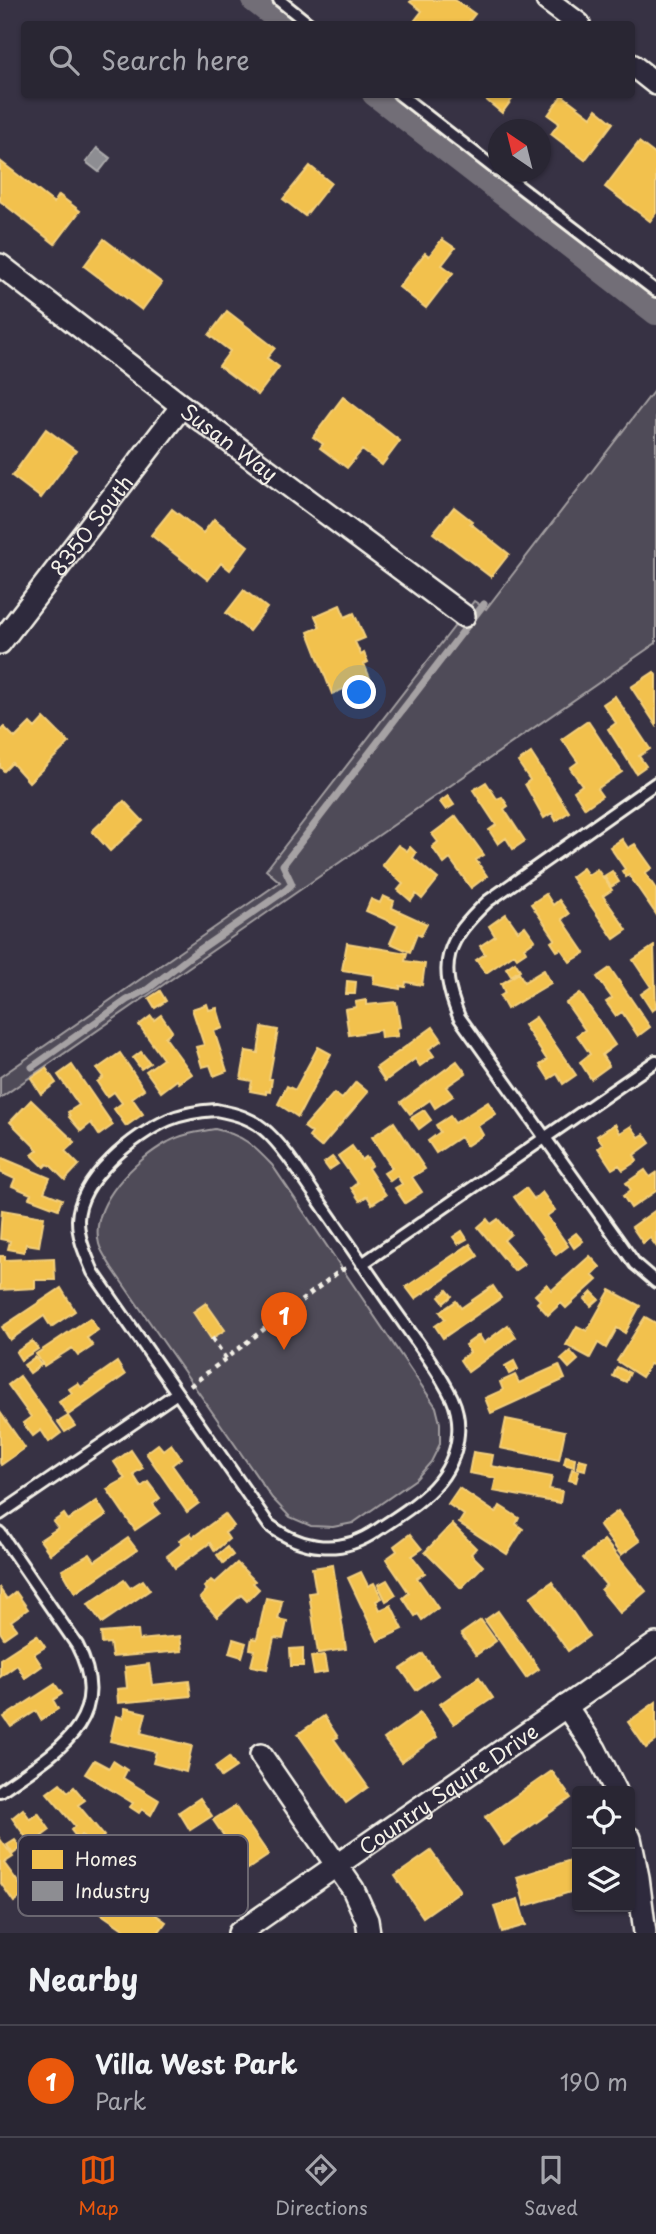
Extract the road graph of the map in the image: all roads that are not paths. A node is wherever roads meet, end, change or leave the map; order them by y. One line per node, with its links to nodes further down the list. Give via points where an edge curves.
1 (279, 0): 3 (lane)
2 (547, 0): 4 (street)
3 (305, 21)
4 (575, 21)
5 (635, 67): 6 (street)
6 (656, 84)
7 (404, 98): 8 (lane)
8 (488, 163)
9 (513, 182): 11 (lane)
10 (0, 265): 12 (street, Susan Way)
11 (656, 291)
12 (182, 406): 13 (street, Susan Way); 14 (street, 8350 South)
13 (464, 615)
14 (0, 643)
15 (656, 783): 17 (lane, via 488,901 454,940 447,966 448,990 459,1017)
16 (656, 1061): 17 (lane)
17 (545, 1138): 18 (lane); 19 (lane, via 635,1264)
18 (362, 1264): 20 (lane, via 447,1390 457,1414 458,1433 447,1471 431,1492 400,1515 344,1546 301,1544 284,1537 259,1513); 20 (lane, via 285,1153 251,1120 197,1111 167,1121 132,1143 96,1175 84,1197 78,1221 81,1245 93,1272)
19 (656, 1282)
20 (177, 1393): 21 (lane)
21 (0, 1514)
22 (0, 1533): 27 (lane, via 77,1645 90,1679 88,1700 67,1743)
23 (656, 1644): 24 (street, Country Squire Drive)
24 (566, 1706): 26 (street); 29 (street, Country Squire Drive)
25 (261, 1755): 29 (street)
26 (613, 1786)
27 (0, 1791)
28 (632, 1849): 32 (street)
29 (337, 1865): 30 (street, Country Squire Drive); 31 (street, via 354,1889)
30 (239, 1933)
31 (369, 1933)
32 (645, 1933)

